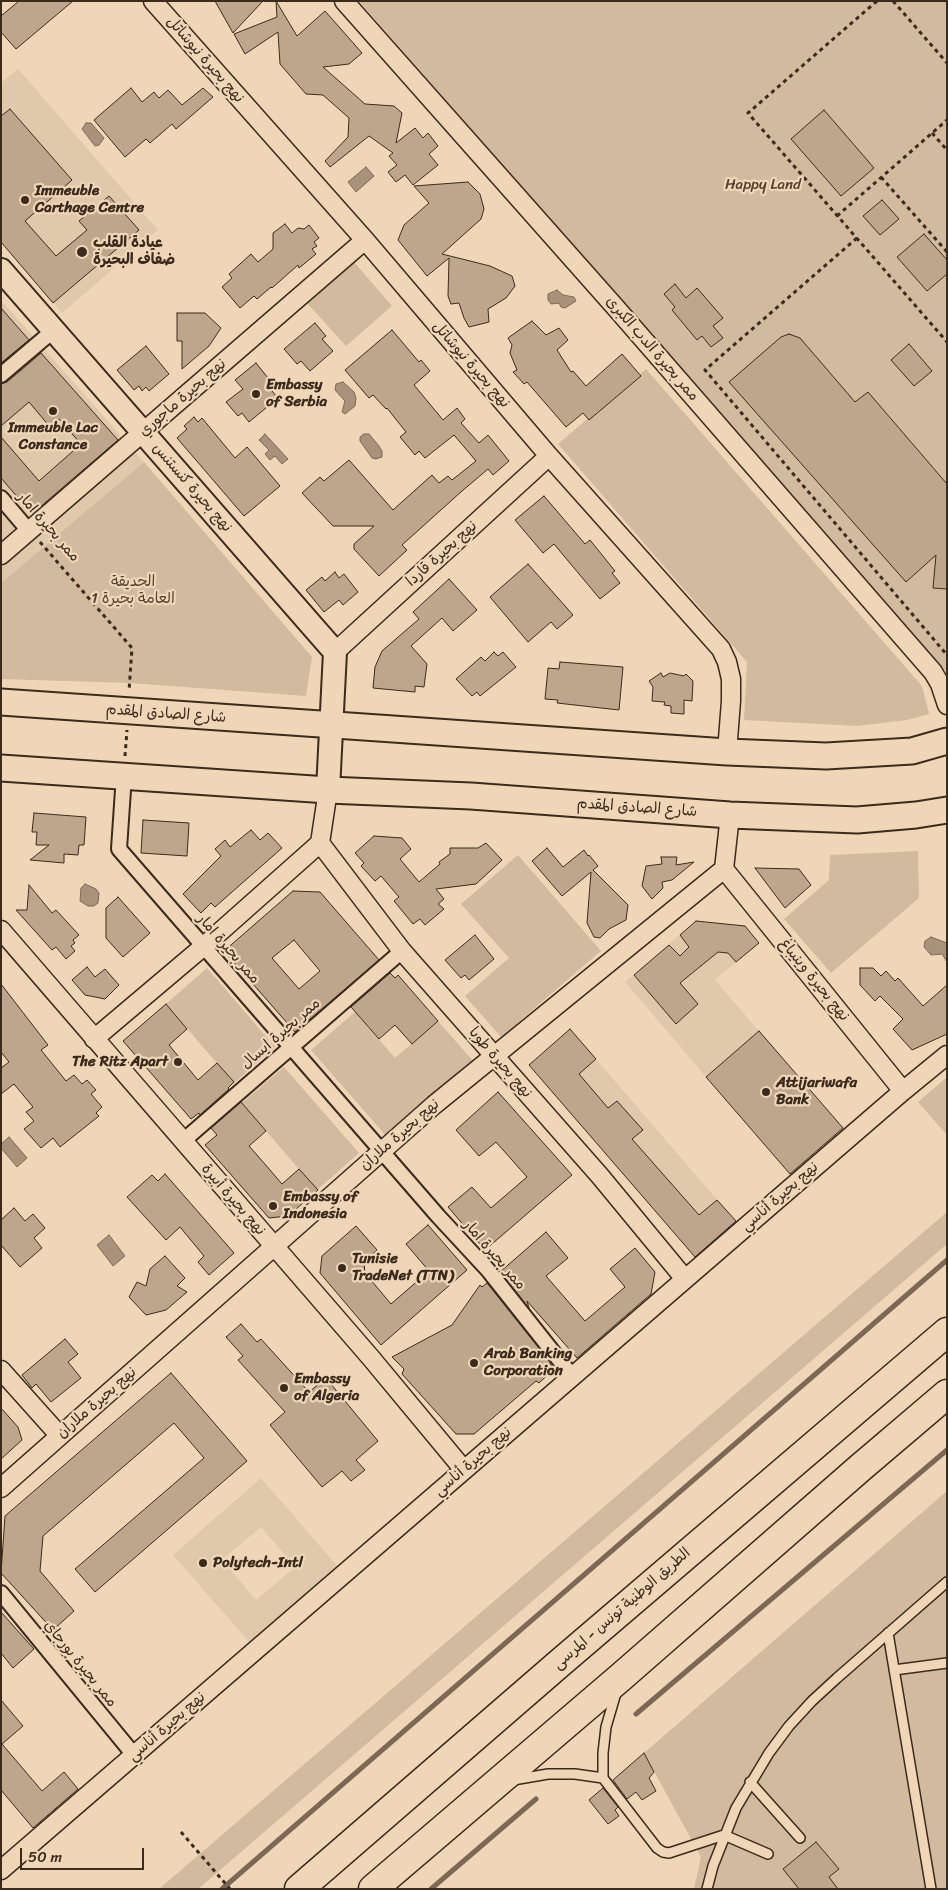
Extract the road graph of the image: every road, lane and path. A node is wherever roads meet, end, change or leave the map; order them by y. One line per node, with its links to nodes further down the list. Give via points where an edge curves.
1 (153, 1): 12 (street, نهج بحيرة نيوشاتل)
2 (344, 1): 26 (street, ممر بحيرة الدب الكبرى, via 933,672)
3 (877, 1): 10 (path, via 748,113)
4 (893, 1): 5 (path)
5 (947, 63)
6 (947, 120): 7 (path)
7 (932, 133): 8 (path); 9 (path)
8 (947, 150)
9 (881, 177): 10 (path); 13 (path)
10 (837, 216): 11 (path)
11 (857, 238): 16 (path); 24 (path, via 705,370)
12 (365, 240): 18 (street, نهج بحيرة ماجوري); 19 (street, نهج بحيرة نيوشاتل)
13 (947, 252)
14 (1, 270): 15 (street, نهج بحيرة كنستنس)
15 (54, 330): 17 (street); 18 (street, نهج بحيرة كنستنس)
16 (947, 342)
17 (1, 375)
18 (144, 432): 21 (street, نهج بحيرة ماجوري); 23 (street, نهج بحيرة كنستنس)
19 (549, 456): 23 (street, نهج بحيرة قاردا); 30 (street, نهج بحيرة نيوشاتل, via 721,650 731,679)
20 (1, 498): 21 (street, ممر بحيرة امار)
21 (29, 530): 22 (street, نهج بحيرة ماجوري); 27 (path, ممر بحيرة امار, via 132,648)
22 (1, 555)
23 (335, 652): 28 (street)
24 (947, 655)
25 (1, 702): 27 (main road, شارع الصادق المقدم)
26 (947, 705)
27 (128, 711): 28 (main road, شارع الصادق المقدم); 32 (path, ممر بحيرة امار)
28 (330, 724): 30 (main road, شارع الصادق المقدم); 33 (street)
29 (947, 741): 30 (main road, شارع الصادق المقدم, via 912,751 826,756)
30 (727, 752)
31 (1, 768): 32 (main road, شارع الصادق المقدم)
32 (124, 776): 33 (main road, شارع الصادق المقدم); 39 (street, ممر بحيرة امار, via 119,849)
33 (328, 790): 35 (main road, شارع الصادق المقدم, via 471,796); 36 (street)
34 (947, 810): 35 (main road, شارع الصادق المقدم, via 857,820)
35 (730, 815): 37 (street)
36 (320, 843): 39 (street); 40 (street, نهج بحيرة طوبا)
37 (724, 869): 44 (street, نهج بحيرة ملاران); 45 (street, نهج بحيرة وينيباغ)
38 (1, 930): 41 (street, نهج بحيرة أبيرة)
39 (204, 946): 41 (street); 42 (street, ممر بحيرة امار)
40 (402, 951): 42 (street, ممر بحيرة ايسال); 44 (street, نهج بحيرة طوبا)
41 (94, 1039): 46 (street, نهج بحيرة أبيرة)
42 (292, 1047): 46 (street, ممر بحيرة ايسال); 47 (street, ممر بحيرة امار)
43 (947, 1055): 45 (street, نهج بحيرة أناسي)
44 (495, 1057): 47 (street, نهج بحيرة ملاران, via 434,1105); 49 (street, نهج بحيرة طوبا)
45 (903, 1091): 49 (street, نهج بحيرة أناسي)
46 (183, 1141): 48 (street, نهج بحيرة أبيرة)
47 (383, 1152): 48 (street, نهج بحيرة ملاران); 52 (street, ممر بحيرة امار, via 488,1270)
48 (274, 1248): 54 (street, نهج بحيرة ملاران); 55 (street, نهج بحيرة أبيرة)
49 (685, 1279): 52 (street, نهج بحيرة أناسي)
50 (947, 1332): 73 (highway, الطريق الوطنية تونس - المرسى)
51 (1, 1370): 54 (street)
52 (572, 1376): 55 (street, نهج بحيرة أناسي)
53 (947, 1394): 62 (highway)
54 (60, 1436): 56 (street, نهج بحيرة ملاران)
55 (464, 1470): 63 (street, نهج بحيرة أناسي)
56 (1, 1488)
57 (947, 1582): 59 (lane)
58 (1, 1593): 63 (street, ممر بحيرة بورجاي)
59 (888, 1633): 61 (lane); 65 (lane, via 812,1701 789,1726)
60 (947, 1663): 61 (lane)
61 (894, 1670): 76 (lane)
62 (621, 1677): 64 (lane, via 606,1727); 66 (highway)
63 (134, 1755): 71 (street, نهج بحيرة أناسي)
64 (603, 1778): 66 (lane, via 548,1774); 68 (lane, via 663,1852 676,1851)
65 (750, 1782): 68 (lane); 69 (lane)
66 (494, 1786): 74 (highway)
67 (181, 1832): 72 (path)
68 (724, 1835): 70 (lane); 75 (lane)
69 (800, 1838)
70 (768, 1854)
71 (1, 1870)
72 (230, 1889)
73 (299, 1889)
74 (373, 1889)
75 (707, 1889)
76 (931, 1889)

